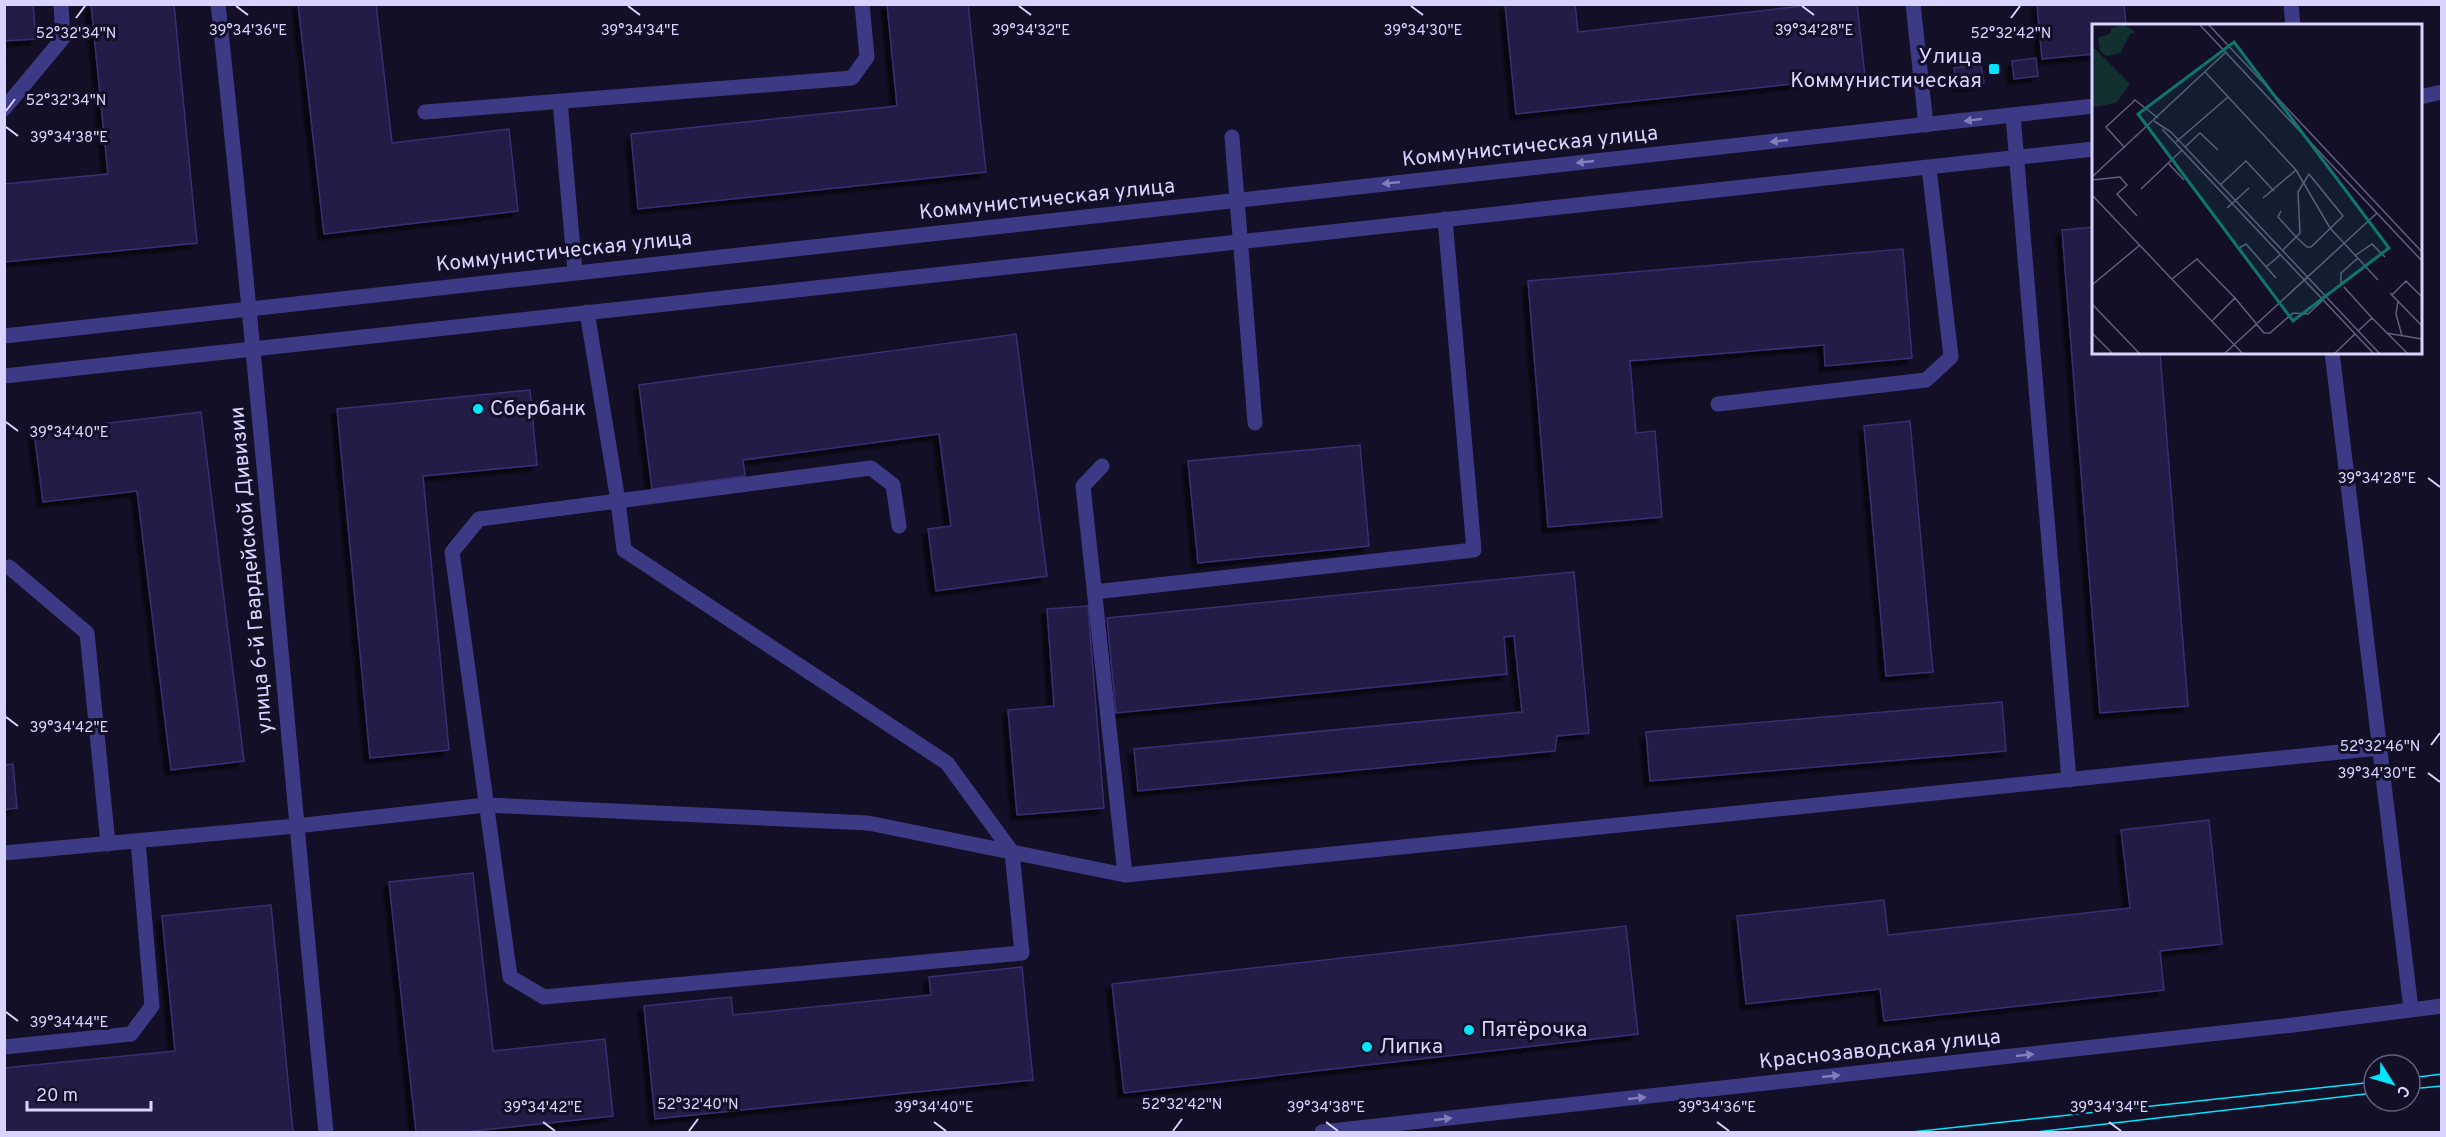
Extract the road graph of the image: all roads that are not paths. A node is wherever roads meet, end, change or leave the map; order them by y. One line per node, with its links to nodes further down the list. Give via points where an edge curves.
1 (61, 4): 11 (street, via 63,38)
2 (218, 4): 23 (street, улица 6-й Гвардейской Дивизии)
3 (862, 4): 9 (street, via 867,57 852,78)
4 (1912, 4): 14 (street)
5 (2291, 4): 6 (street)
6 (2293, 24)
7 (2442, 92): 8 (street)
8 (2422, 98)
9 (560, 101): 12 (street); 22 (street)
10 (2092, 106): 13 (street, Коммунистическая улица)
11 (4, 109)
12 (425, 112)
13 (2013, 115): 14 (street, Коммунистическая улица, one-way to 14); 17 (street)
14 (1926, 125): 19 (street, Коммунистическая улица, one-way to 19)
15 (1232, 137): 19 (street)
16 (2092, 149): 17 (street)
17 (2016, 158): 18 (street); 37 (street)
18 (1929, 168): 20 (street); 29 (street, via 1951,357 1926,380)
19 (1236, 200): 21 (street); 22 (street, Коммунистическая улица)
20 (1445, 219): 21 (street); 35 (street, via 1474,550)
21 (1240, 241): 24 (street); 30 (street)
22 (575, 272): 23 (street, Коммунистическая улица)
23 (250, 307): 25 (street, Коммунистическая улица); 26 (street, улица 6-й Гвардейской Дивизии)
24 (587, 312): 26 (street); 32 (street)
25 (4, 336)
26 (254, 348): 28 (street); 39 (street, улица 6-й Гвардейской Дивизии)
27 (2332, 354): 36 (street)
28 (4, 376)
29 (1718, 404)
30 (1255, 423)
31 (1102, 466): 35 (street, via 1083,486)
32 (618, 501): 33 (street, via 871,468 893,485); 38 (street, via 479,519 452,552); 42 (street, via 624,550 947,763)
33 (899, 526)
34 (9, 567): 41 (street, via 87,633)
35 (1094, 592): 44 (street)
36 (2380, 748): 37 (street); 46 (street)
37 (2069, 780): 44 (street)
38 (486, 805): 39 (street); 42 (street, via 868,823); 42 (street, via 510,977 544,997 1022,953)
39 (296, 826): 40 (street); 48 (street, улица 6-й Гвардейской Дивизии)
40 (138, 841): 41 (street); 47 (street, via 152,1006 132,1034)
41 (108, 844): 43 (street)
42 (1012, 852): 44 (street)
43 (4, 853)
44 (1125, 875)
45 (2442, 1006): 46 (street, Краснозаводская улица)
46 (2411, 1009): 49 (street, Краснозаводская улица, one-way to 46, via 2270,1028)
47 (4, 1047)
48 (326, 1132)
49 (1322, 1132)

